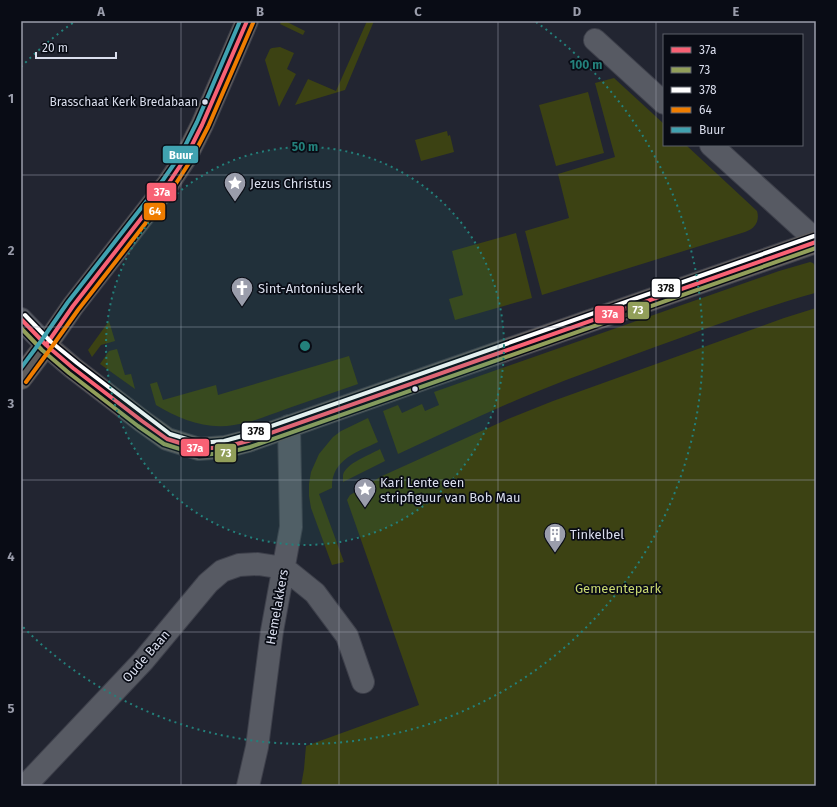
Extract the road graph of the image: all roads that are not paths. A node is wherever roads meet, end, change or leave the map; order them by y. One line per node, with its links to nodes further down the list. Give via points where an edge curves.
1 (247, 21): 7 (main road, via 202,126 186,156 168,184 73,306)
2 (595, 40): 3 (street)
3 (663, 101)
4 (712, 146): 5 (street)
5 (816, 242): 9 (main road)
6 (21, 319): 7 (street)
7 (46, 345): 8 (main road); 9 (main road, via 167,439 199,449 225,447)
8 (21, 378)
9 (289, 426): 10 (street, Hemelakkers, via 291,526)
10 (284, 568): 11 (street, via 315,593 347,636); 12 (street, Oude Baan, via 258,564 239,565 222,571 208,583 144,661); 13 (street, Hemelakkers)
11 (362, 682)
12 (25, 786)
13 (248, 786)

